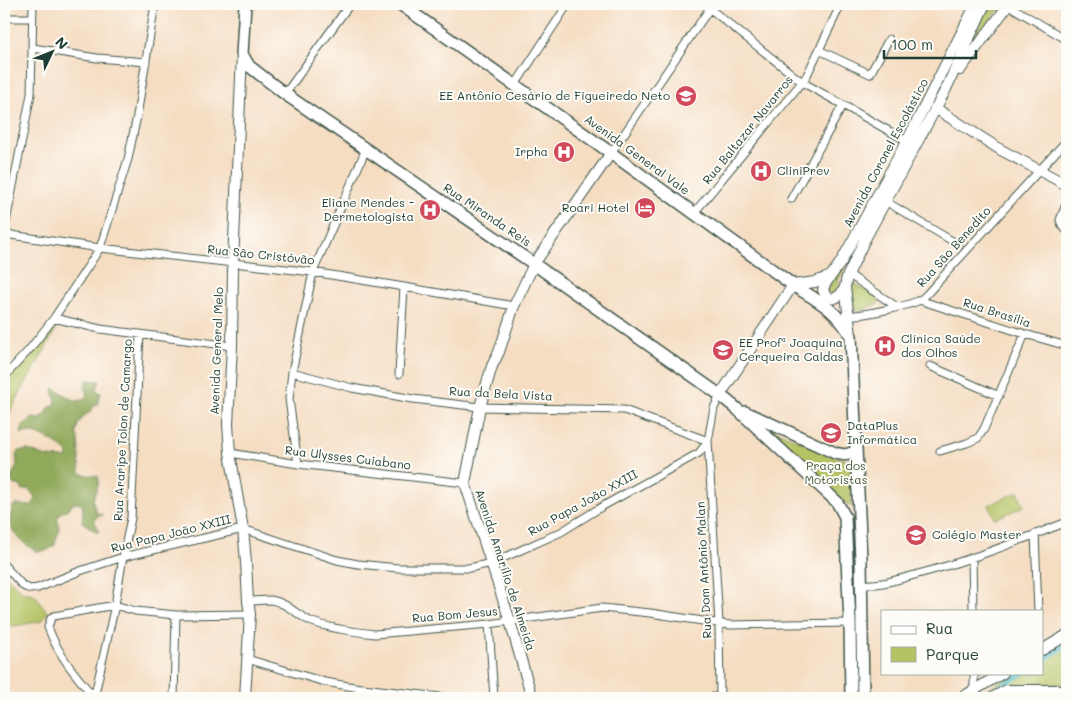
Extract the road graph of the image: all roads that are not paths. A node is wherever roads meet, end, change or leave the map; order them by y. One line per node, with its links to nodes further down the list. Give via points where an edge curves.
1 (33, 4): 13 (street)
2 (156, 4): 19 (street)
3 (245, 4): 18 (main road, Avenida General Melo)
4 (350, 4): 26 (street)
5 (400, 4): 24 (main road, Avenida General Vale)
6 (568, 4): 24 (street)
7 (841, 4): 17 (street, Rua Baltazar Navarros)
8 (976, 4): 21 (main road, Avenida Coronel Escolástico)
9 (985, 4): 25 (main road, Avenida Coronel Escolástico)
10 (1008, 4): 15 (street); 25 (main road, Avenida Coronel Escolástico)
11 (709, 5): 22 (street); 32 (street)
12 (4, 18): 13 (street)
13 (32, 18): 16 (street)
14 (889, 39): 17 (street, via 870,74)
15 (1067, 40)
16 (33, 48): 19 (street); 40 (street, via 31,94)
17 (818, 50): 22 (street, Rua Baltazar Navarros)
18 (242, 54): 20 (main road, Rua Miranda Reis); 23 (main road, Avenida General Melo)
19 (146, 62): 42 (street, via 128,159)
20 (256, 71): 23 (main road, via 248,74); 26 (main road, Rua Miranda Reis)
21 (943, 71): 28 (main road, via 932,102); 30 (main road, Avenida Coronel Escolástico)
22 (802, 82): 27 (street); 38 (street, Rua Baltazar Navarros)
23 (240, 84): 43 (main road, Avenida General Melo)
24 (515, 85): 32 (main road, Avenida General Vale)
25 (946, 89): 28 (main road, Avenida Coronel Escolástico)
26 (285, 94): 31 (main road, Rua Miranda Reis)
27 (843, 106): 30 (street); 35 (street)
28 (935, 108): 33 (main road); 36 (main road, Avenida Coronel Escolástico)
29 (1067, 140): 33 (street, Rua São Benedito)
30 (907, 141): 47 (main road, Avenida Coronel Escolástico)
31 (366, 149): 44 (main road, Rua Miranda Reis); 45 (street)
32 (611, 153): 38 (main road, Avenida General Vale); 44 (main road, Avenida Amarílio de Almeida)
33 (1039, 171): 34 (main road); 51 (street, Rua São Benedito)
34 (1067, 185)
35 (791, 200)
36 (885, 201): 41 (street); 46 (main road, Avenida Coronel Escolástico)
37 (1067, 202): 39 (street, via 1060,220)
38 (694, 214): 48 (main road, Avenida General Vale)
39 (1067, 231)
40 (4, 233): 42 (street, Rua São Cristóvão)
41 (959, 245)
42 (100, 248): 43 (street, Rua São Cristóvão); 56 (street)
43 (233, 264): 45 (street, Rua São Cristóvão); 60 (main road, Avenida General Melo)
44 (534, 264): 52 (main road, Avenida Amarílio de Almeida); 66 (main road, Rua Miranda Reis)
45 (313, 272): 49 (street, Rua São Cristóvão); 63 (street)
46 (848, 274): 50 (main road, Avenida Coronel Escolástico); 53 (street)
47 (832, 276): 48 (main road); 50 (main road, Avenida Coronel Escolástico, via 823,288 826,296 838,297)
48 (793, 285): 54 (main road, Avenida General Vale); 66 (main road)
49 (404, 287): 52 (street, Rua São Cristóvão); 64 (street)
50 (845, 287): 55 (main road, Avenida Coronel Escolástico)
51 (920, 300): 53 (street, Rua São Benedito); 58 (street, Rua Brasília)
52 (514, 306): 68 (main road, Avenida Amarílio de Almeida)
53 (897, 307): 55 (street, Rua São Benedito)
54 (830, 309): 55 (street); 59 (main road, Avenida General Vale)
55 (848, 316): 59 (main road, Avenida Coronel Escolástico)
56 (54, 318): 57 (street); 65 (street)
57 (140, 334): 60 (street); 79 (street, Rua Araripe Tolon de Camargo, via 131,518)
58 (1025, 334): 61 (street, Rua Brasília); 67 (street)
59 (851, 336): 71 (main road)
60 (232, 346): 73 (main road, Avenida General Melo, via 228,424)
61 (1067, 346)
62 (930, 366): 67 (street)
63 (292, 372): 68 (street, Rua da Bela Vista, via 352,388); 74 (street, via 289,399)
64 (399, 374)
65 (4, 378)
66 (720, 395): 69 (main road); 70 (street, via 714,408)
67 (999, 396): 72 (street, via 978,438)
68 (480, 406): 70 (street, Rua da Bela Vista, via 624,410); 75 (main road, Avenida Amarílio de Almeida)
69 (736, 408): 71 (main road, via 835,453 843,455); 93 (main road, via 837,502 845,517)
70 (708, 441): 81 (street, Rua Papa João XXIII, via 700,453 561,532); 91 (street, Rua Dom Antônio Malan)
71 (856, 451): 83 (main road)
72 (940, 451)
73 (230, 453): 74 (street, Rua Ulysses Cuiabano); 77 (main road, Avenida General Melo)
74 (298, 464): 75 (street, Rua Ulysses Cuiabano)
75 (465, 483): 81 (main road, Avenida Amarílio de Almeida)
76 (1067, 522): 78 (street)
77 (243, 529): 79 (street, Rua Papa João XXIII); 81 (street, Rua Papa João XXIII, via 358,564 398,568 469,568); 84 (main road, Avenida General Melo)
78 (1035, 534): 80 (street); 87 (street)
79 (123, 557): 82 (street, Rua Papa João XXIII, via 30,590); 85 (street, Rua Araripe Tolon de Camargo)
80 (972, 558): 83 (street, via 898,579); 86 (street)
81 (492, 563): 90 (main road, Avenida Amarílio de Almeida)
82 (4, 565)
83 (861, 584): 110 (main road)
84 (248, 601): 89 (main road, Avenida General Melo); 92 (street, Rua Bom Jesus, via 273,600 322,625 375,634)
85 (115, 605): 88 (street, via 135,611); 102 (street, Rua Araripe Tolon de Camargo); 102 (street, via 54,616 49,622 58,650)
86 (973, 610)
87 (1038, 610)
88 (176, 614): 89 (street); 103 (street)
89 (250, 614): 96 (main road, Avenida General Melo)
90 (510, 621): 91 (street, Rua Bom Jesus, via 602,608); 92 (street, Rua Bom Jesus); 107 (main road, Avenida Amarílio de Almeida)
91 (719, 623): 93 (street, Rua Bom Jesus); 101 (street, Rua Dom Antônio Malan)
92 (488, 624): 106 (street)
93 (850, 624): 109 (main road)
94 (1067, 635): 95 (main road)
95 (1044, 649)
96 (247, 659): 104 (main road, Avenida General Melo); 105 (street, via 354,688)
97 (974, 674): 99 (street)
98 (1001, 674): 99 (main road)
99 (974, 690): 111 (main road)
100 (1067, 690): 112 (main road, via 1008,690)
101 (720, 697): 108 (street)
102 (94, 698)
103 (174, 698)
104 (245, 698)
105 (449, 698)
106 (494, 698)
107 (532, 698)
108 (708, 698)
109 (851, 698)
110 (863, 698)
111 (961, 698)
112 (992, 698)

